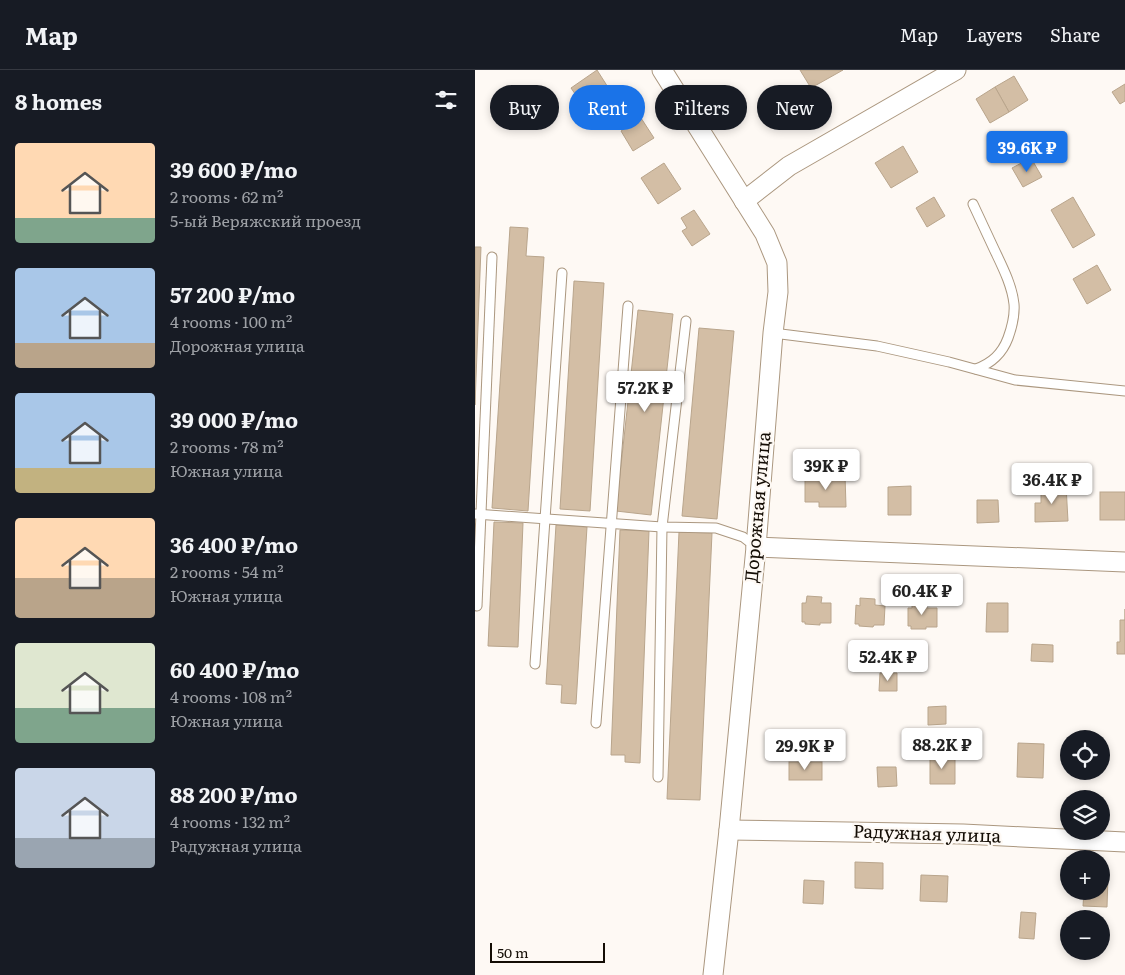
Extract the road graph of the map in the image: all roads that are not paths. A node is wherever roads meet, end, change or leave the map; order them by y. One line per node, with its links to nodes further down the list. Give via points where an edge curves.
1 (662, 70): 3 (street, Дорожная улица)
2 (956, 70): 3 (street, via 789,166)
3 (744, 201): 9 (street, Дорожная улица, via 765,234 777,263 778,292)
4 (973, 204): 10 (lane, via 1004,271 1014,303 1014,318 1003,348 989,364)
5 (492, 257): 12 (lane)
6 (562, 273): 13 (lane)
7 (628, 306): 14 (lane)
8 (686, 320): 15 (lane)
9 (773, 333): 10 (lane, via 877,346); 16 (street, Дорожная улица)
10 (976, 369): 11 (lane, via 1015,380)
11 (1125, 391)
12 (478, 515): 13 (lane); 18 (lane)
13 (546, 519): 14 (lane); 19 (lane)
14 (611, 524): 15 (lane); 20 (lane)
15 (662, 527): 16 (lane, via 716,528 743,537); 21 (lane)
16 (756, 547): 17 (street); 22 (street, Дорожная улица)
17 (1125, 562)
18 (477, 606)
19 (535, 664)
20 (596, 723)
21 (658, 778)
22 (729, 830): 23 (street, Радужная улица, via 963,834); 24 (street, Дорожная улица)
23 (1125, 842)
24 (713, 975)

